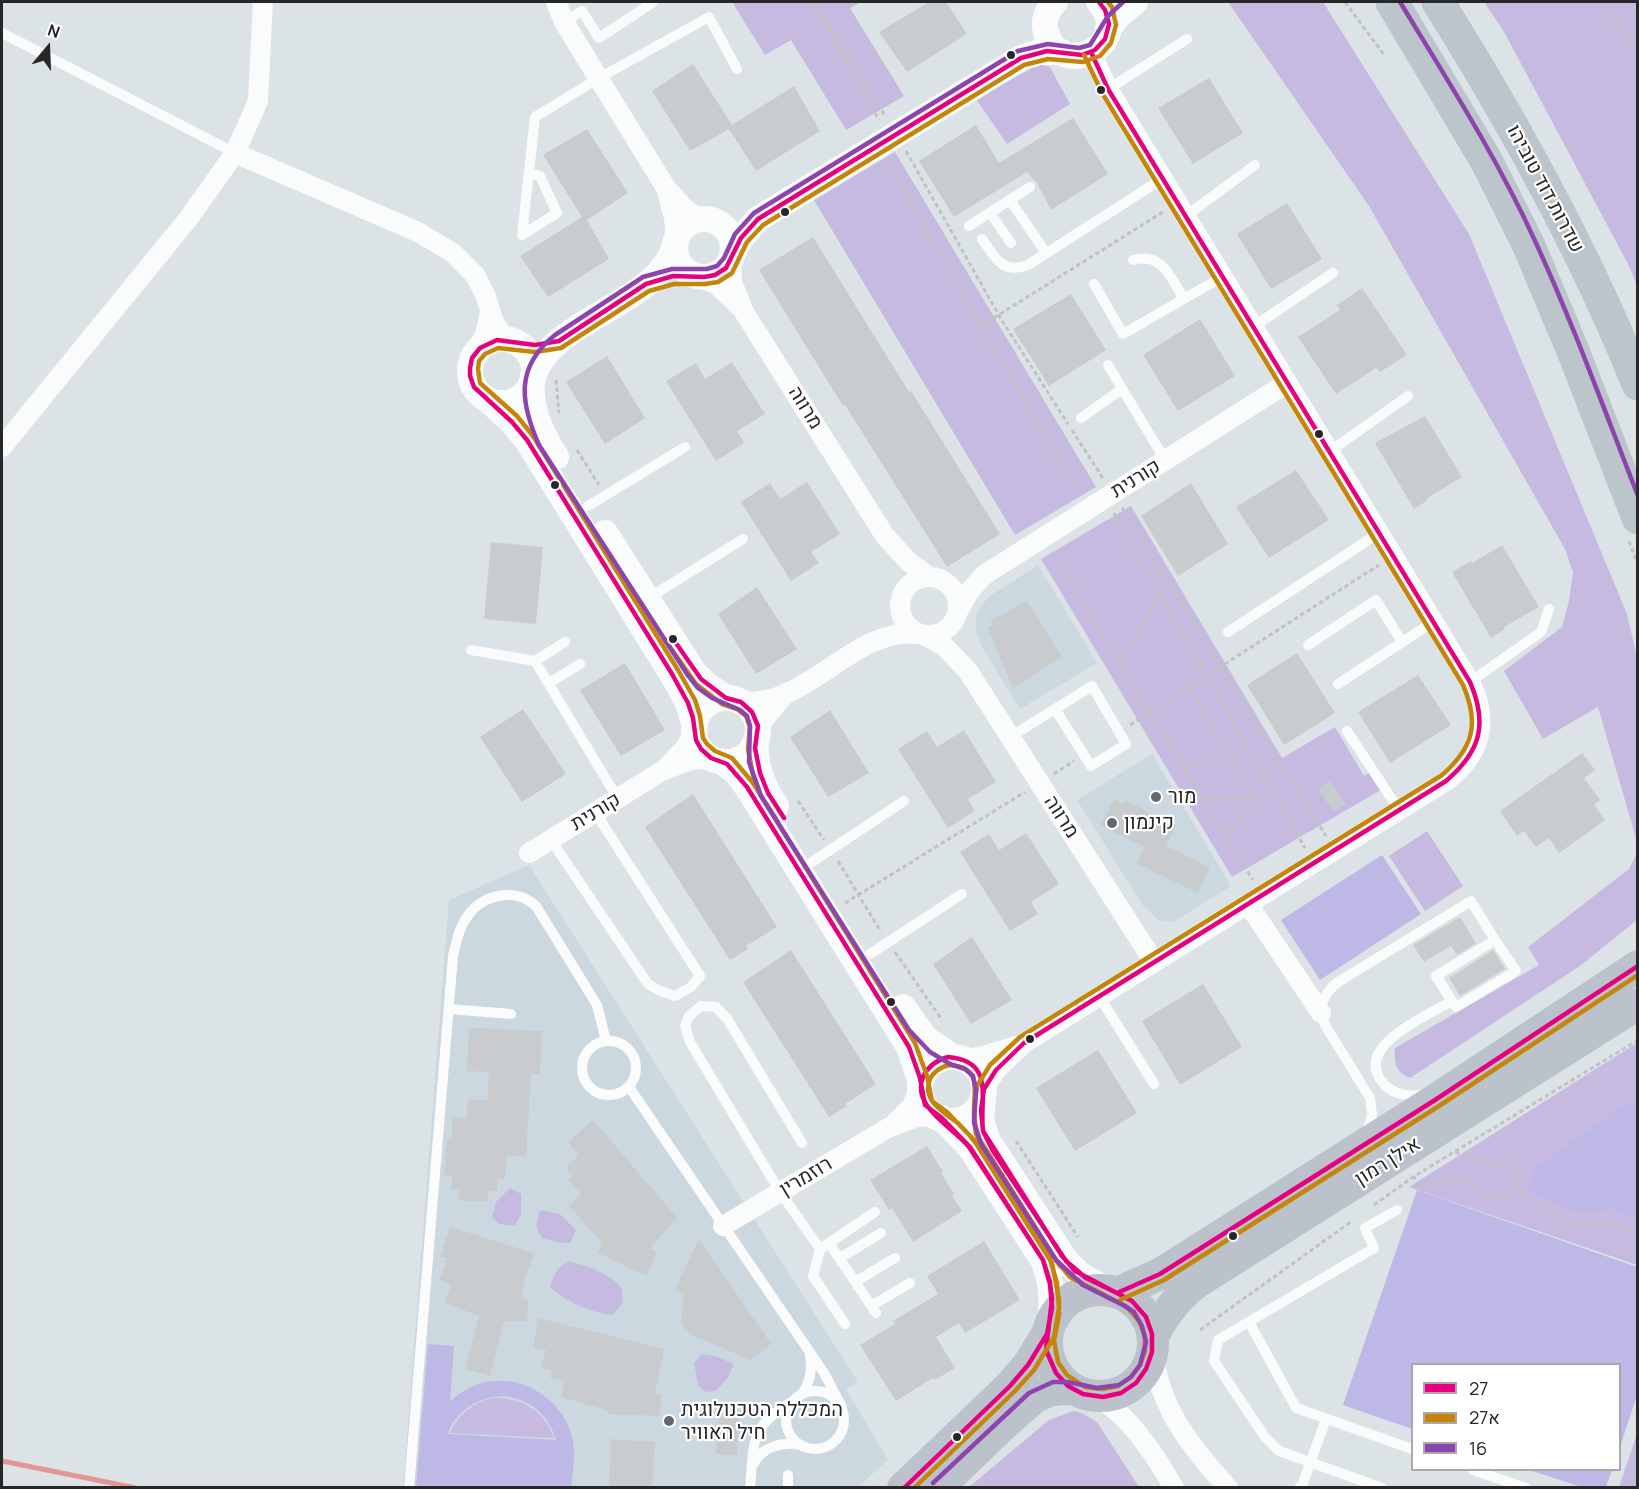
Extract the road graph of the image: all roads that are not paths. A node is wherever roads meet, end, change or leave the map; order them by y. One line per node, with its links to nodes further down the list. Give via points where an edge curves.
1 (263, 2): 19 (street, via 258,101)
2 (556, 2): 9 (street)
3 (651, 2): 9 (lane, via 599,38 582,11)
4 (1099, 2): 10 (street, via 1107,15)
5 (1135, 2): 10 (street)
6 (1392, 2): 62 (highway, שדרות דוד טוביהו, via 1487,162 1529,246)
7 (1438, 2): 52 (highway, שדרות דוד טוביהו, via 1538,173)
8 (1050, 10): 13 (street, via 1048,38); 15 (street, via 1037,39)
9 (564, 22): 17 (street)
10 (1108, 29): 14 (street, via 1102,43)
11 (2, 33): 19 (lane)
12 (1188, 39): 18 (lane)
13 (1062, 52): 14 (street, via 1077,56); 15 (street, via 1039,52)
14 (1091, 52): 18 (street)
15 (1021, 58): 28 (street, via 885,136)
16 (737, 69): 17 (lane, via 709,17)
17 (599, 78): 21 (lane, via 535,117); 24 (street)
18 (1108, 89): 22 (street)
19 (235, 153): 43 (street, via 418,232 444,247 475,275); 57 (street, via 188,219)
20 (1255, 165): 26 (lane)
21 (529, 173): 21 (lane, via 540,176 556,213 522,235)
22 (1162, 179): 26 (street); 34 (lane)
23 (1030, 187): 25 (lane)
24 (666, 188): 29 (street, via 685,209); 32 (street)
25 (1010, 200): 27 (lane); 34 (lane)
26 (1181, 210): 39 (street)
27 (990, 213): 30 (lane); 33 (lane)
28 (758, 219): 29 (street, via 735,224); 35 (street)
29 (709, 221): 32 (street, via 687,224); 35 (street, via 729,233)
30 (969, 226)
31 (982, 238): 34 (lane, via 998,261 1012,268 1028,265)
32 (676, 241): 38 (street, via 678,261); 40 (street, via 668,262)
33 (1011, 243)
34 (1046, 253)
35 (732, 256): 38 (street, via 726,268 717,274); 44 (street, מרווה, via 732,282)
36 (1133, 260): 42 (lane, via 1158,261)
37 (1333, 273): 45 (lane)
38 (697, 276): 40 (street, via 673,276); 44 (street, מרווה, via 721,288)
39 (1222, 276): 42 (lane); 45 (street)
40 (646, 284): 46 (street)
41 (1094, 284): 42 (lane, via 1123,334)
42 (1184, 298)
43 (490, 312): 47 (street, via 497,328); 48 (street)
44 (744, 312): 64 (street, מרווה)
45 (1253, 327): 51 (street)
46 (559, 341): 47 (street, via 535,345); 50 (street, via 542,357)
47 (513, 342): 48 (street, via 492,341); 50 (street, via 530,357)
48 (477, 352): 55 (street, via 470,376)
49 (1108, 365): 53 (lane)
50 (532, 379): 55 (street, via 524,394 511,401); 61 (street, via 532,401 540,429)
51 (1287, 383): 59 (street); 60 (street, קורנית)
52 (1638, 384)
53 (1122, 389): 56 (lane); 60 (lane)
54 (1408, 396): 59 (lane)
55 (487, 399): 89 (street, via 527,440 678,684 688,703)
56 (1081, 418)
57 (2, 447)
58 (685, 447): 61 (lane)
59 (1329, 452): 63 (street)
60 (1165, 460): 66 (street, קורנית)
61 (588, 506): 68 (street)
62 (1638, 518)
63 (1379, 533): 72 (street); 73 (lane)
64 (885, 536): 67 (street, מרווה, via 908,561); 69 (street, מרווה, via 898,571)
65 (743, 539): 68 (lane)
66 (984, 575): 67 (street, קורנית, via 961,580); 71 (street, קורנית)
67 (934, 578): 69 (street, via 908,585); 71 (street, via 950,586 955,594)
68 (647, 599): 87 (street, via 695,674)
69 (899, 604): 74 (street, via 904,623); 76 (street, via 891,621)
70 (1549, 609): 83 (lane, via 1541,632)
71 (956, 616): 74 (street, via 942,633); 82 (street, מרווה, via 956,639)
72 (1433, 622): 77 (lane); 83 (street)
73 (1228, 632)
74 (921, 634): 76 (street, via 902,633); 82 (street, מרווה, via 944,646)
75 (565, 642): 80 (lane)
76 (872, 642): 86 (street)
77 (1402, 642): 78 (lane, via 1376,600); 85 (lane)
78 (1308, 645)
79 (471, 650): 80 (lane)
80 (536, 661): 84 (lane)
81 (580, 664): 84 (lane)
82 (968, 671): 91 (street, מרווה)
83 (1470, 682): 97 (street, via 1479,703 1481,725 1471,756 1456,774)
84 (549, 683): 95 (lane)
85 (1338, 684)
86 (786, 693): 87 (street, via 756,701); 92 (street, via 764,719)
87 (732, 699): 89 (street, via 717,699 705,706); 92 (street, via 752,712 758,726)
88 (1055, 709): 88 (lane, via 1091,766 1126,744 1092,686); 91 (lane)
89 (694, 729): 93 (street, via 698,745); 94 (street, קורנית, via 686,747)
90 (1347, 731): 97 (lane)
91 (1010, 736): 106 (street, מרווה)
92 (757, 738): 93 (street, via 745,756 731,761); 101 (street, via 757,760 765,786)
93 (716, 759): 94 (street, קורנית, via 691,760); 118 (street, via 735,771 747,786 909,1047)
94 (662, 771): 95 (street, קורנית)
95 (618, 799): 98 (street, קורנית)
96 (904, 801): 101 (lane)
97 (1399, 810): 103 (street)
98 (595, 812): 99 (street, קורנית); 99 (lane, via 700,976 690,987 675,996 648,984)
99 (550, 840): 100 (street, קורנית)
100 (529, 853)
101 (821, 856): 105 (street)
102 (962, 894): 105 (lane)
103 (1255, 900): 106 (street); 112 (street)
104 (1495, 940): 109 (lane, via 1436,976); 109 (lane, via 1516,971 1456,1007); 112 (lane, via 1471,902 1338,982 1324,997)
105 (879, 948): 116 (street, via 919,1031 934,1046)
106 (1154, 962): 108 (street)
107 (1638, 966): 120 (main road, אילן רמון)
108 (1099, 996): 115 (street); 117 (lane)
109 (1452, 1001): 120 (lane, via 1389,1040 1376,1060 1380,1079 1396,1093 1408,1096)
110 (1638, 1004): 140 (main road, אילן רמון, via 1196,1283 1171,1307)
111 (449, 1009): 113 (lane); 114 (lane, via 453,956 468,915 496,896 520,896 536,906 597,1005); 152 (lane)
112 (1321, 1012): 125 (lane, via 1371,1104 1370,1126)
113 (511, 1014)
114 (606, 1041): 119 (lane, via 622,1044 634,1056 636,1072); 119 (lane, via 585,1055 584,1080 604,1095)
115 (1024, 1043): 116 (street, via 995,1053); 121 (street, via 996,1070)
116 (959, 1058): 118 (street, via 943,1058 932,1064); 121 (street, via 980,1072)
117 (1154, 1084)
118 (921, 1086): 122 (street, via 925,1105); 123 (street, רוזמרין, via 910,1107)
119 (629, 1087): 129 (lane)
120 (1451, 1090): 125 (main road, אילן רמון)
121 (983, 1094): 122 (street, via 969,1116 957,1120); 136 (street, via 981,1121 987,1141 1062,1256 1080,1275)
122 (940, 1117): 123 (street, רוזמרין, via 917,1117); 139 (street, via 973,1151 1043,1260 1052,1293)
123 (888, 1128): 126 (street, רוזמרין)
124 (802, 1143): 126 (lane, via 728,1020 716,1007 701,1006 689,1016 685,1026 690,1042)
125 (1354, 1151): 136 (main road, אילן רמון, via 1160,1274)
126 (780, 1192): 129 (street, רוזמרין); 131 (lane)
127 (1397, 1210): 137 (lane, via 1365,1228 1374,1248)
128 (875, 1212): 131 (lane)
129 (723, 1226): 141 (lane)
130 (881, 1233): 132 (lane)
131 (825, 1246): 132 (lane); 138 (lane, via 813,1276)
132 (840, 1258): 134 (lane)
133 (895, 1258): 134 (lane)
134 (855, 1282): 135 (lane, via 873,1309)
135 (910, 1284)
136 (1113, 1292): 139 (main road, via 1092,1290 1069,1299 1057,1311); 140 (main road, via 1138,1306 1148,1320)
137 (1249, 1322): 145 (lane, via 1296,1408); 148 (lane, via 1218,1340 1214,1361 1265,1437 1280,1451)
138 (845, 1324)
139 (1048, 1330): 142 (main road, via 1047,1351 1052,1367 1061,1380); 155 (main road, via 1028,1365 1010,1386)
140 (1153, 1342): 142 (main road, via 1146,1371 1136,1383 1115,1395); 158 (street, via 1158,1383 1171,1413)
141 (809, 1351): 143 (lane, via 812,1368 808,1386); 144 (lane)
142 (1083, 1393): 156 (main road, via 1063,1389 1035,1397); 157 (street, via 1107,1403 1124,1418)
143 (798, 1397): 144 (lane, via 820,1391); 146 (lane, via 789,1407 787,1424 789,1433); 149 (lane, via 760,1426)
144 (842, 1407): 146 (lane, via 844,1425 835,1441 819,1448)
145 (1326, 1419): 147 (lane); 148 (lane)
146 (801, 1445): 149 (lane, via 770,1448 760,1454)
147 (1411, 1448)
148 (1311, 1462): 159 (lane); 160 (lane)
149 (751, 1471): 153 (lane)
150 (1476, 1471): 161 (lane)
151 (788, 1475): 154 (lane)
152 (409, 1488)
153 (750, 1488)
154 (788, 1488)
155 (903, 1488)
156 (938, 1488)
157 (1174, 1488)
158 (1228, 1488)
159 (1299, 1488)
160 (1382, 1488)
161 (1526, 1488)

